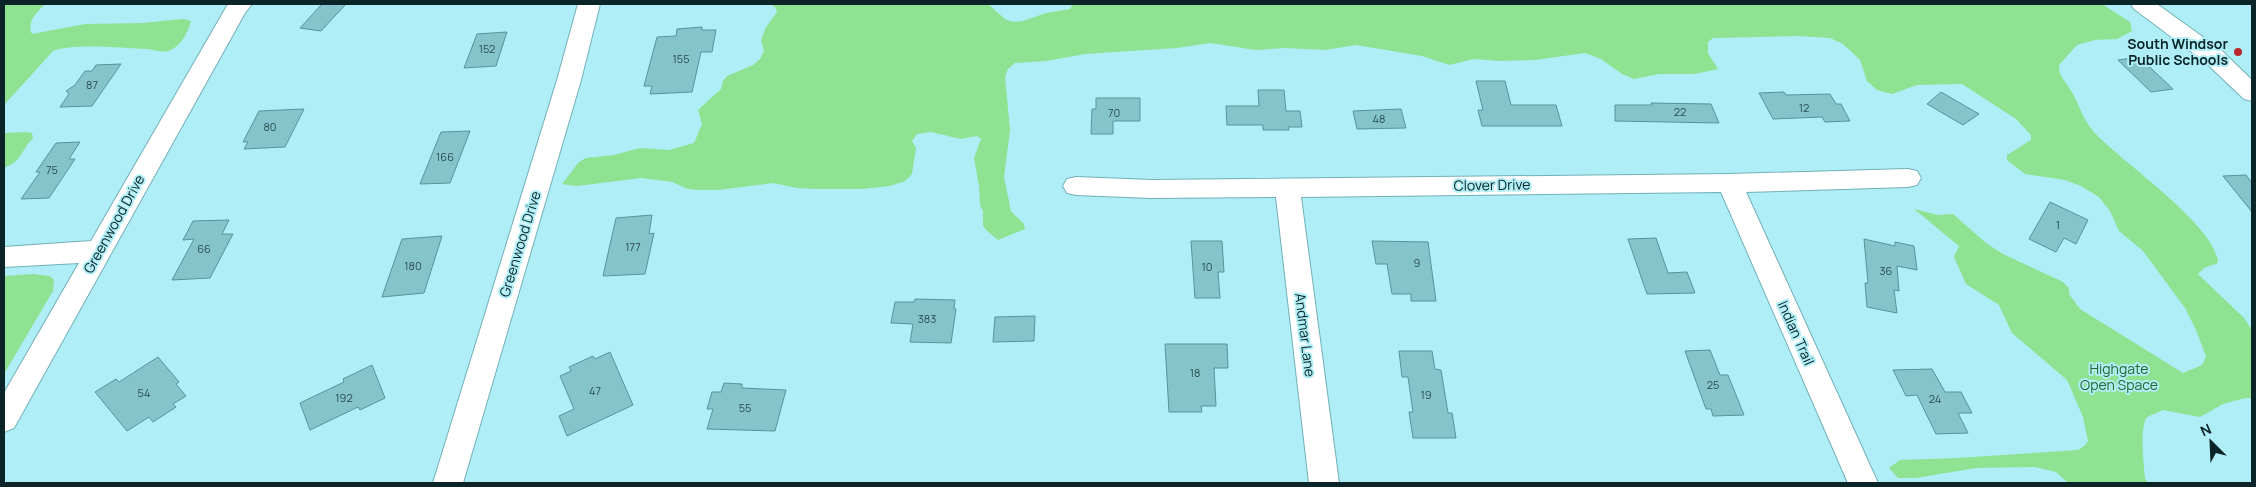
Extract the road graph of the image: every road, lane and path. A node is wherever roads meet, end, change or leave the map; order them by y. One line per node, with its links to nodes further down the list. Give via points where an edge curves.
1 (241, 4): 9 (street, Greenwood Drive)
2 (589, 4): 12 (street, Greenwood Drive)
3 (2142, 4): 4 (street, via 2213,56)
4 (2252, 93)
5 (1908, 178): 6 (street, Clover Drive)
6 (1729, 182): 8 (street, Clover Drive); 14 (street, Indian Trail)
7 (1076, 186): 8 (street, Clover Drive, via 1151,189)
8 (1287, 187): 13 (street, Andmar Lane)
9 (99, 251): 10 (street); 11 (street, Greenwood Drive)
10 (4, 257)
11 (4, 419)
12 (448, 483)
13 (1324, 483)
14 (1863, 483)

